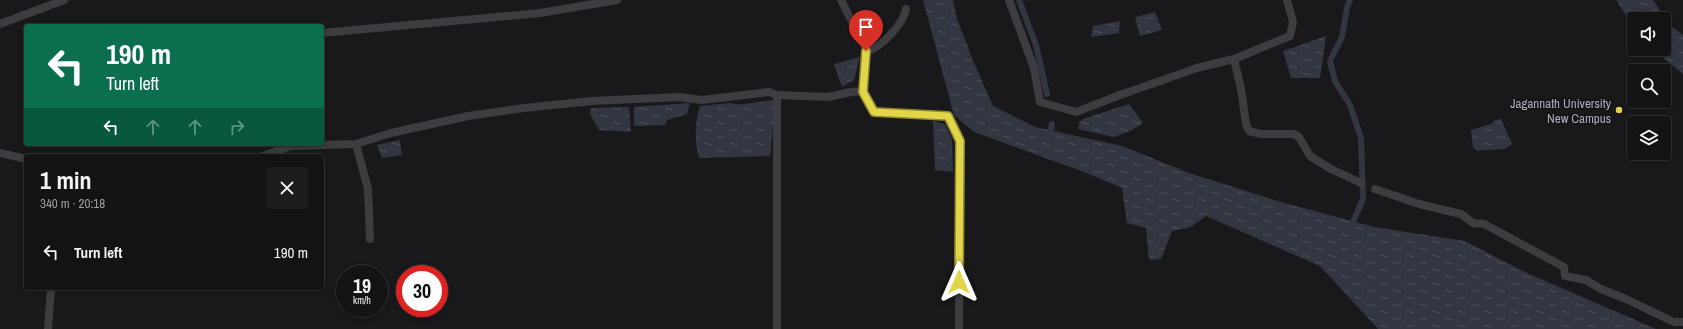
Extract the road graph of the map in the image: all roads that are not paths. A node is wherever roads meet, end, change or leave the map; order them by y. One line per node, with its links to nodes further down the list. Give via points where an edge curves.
1 (64, 0): 7 (street)
2 (617, 0): 8 (street, via 540,13)
3 (841, 0): 9 (street)
4 (1009, 0): 10 (street, via 1034,68 1040,102 1076,112 1197,68)
5 (1288, 0): 10 (street, via 1292,22 1290,36)
6 (906, 9): 9 (street, via 905,16 893,31 872,50)
7 (0, 24)
8 (324, 33)
9 (866, 51): 11 (street)
10 (1234, 59): 19 (street, via 1249,131 1261,134 1294,134 1300,137 1310,156)
11 (863, 92): 12 (street, via 828,97); 26 (street, via 874,112 948,116 960,141)
12 (777, 95): 13 (street, via 769,92 702,100 679,97 592,101 524,108 468,116 391,133); 25 (street)
13 (356, 144): 14 (street); 21 (street, via 368,189)
14 (324, 145)
15 (290, 146): 17 (street)
16 (0, 153): 18 (street)
17 (268, 154)
18 (24, 159)
19 (1361, 183)
20 (1375, 189): 23 (street, via 1419,204 1461,214 1473,223 1484,224 1564,266 1565,276 1586,280 1674,322)
21 (370, 239)
22 (51, 290): 24 (street)
23 (1683, 322)
24 (48, 329)
25 (777, 329)
26 (959, 329)

